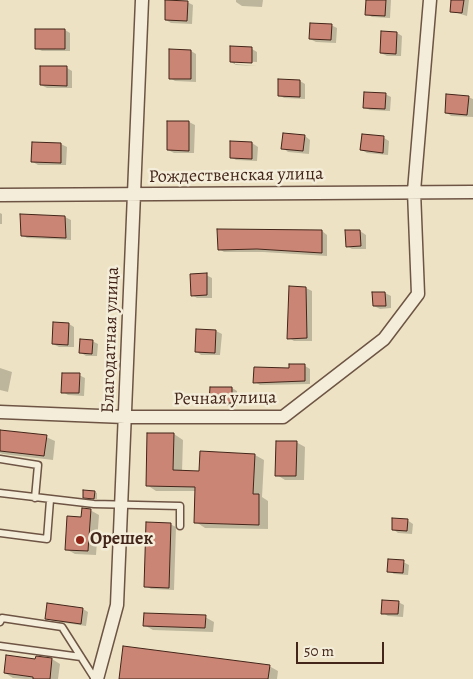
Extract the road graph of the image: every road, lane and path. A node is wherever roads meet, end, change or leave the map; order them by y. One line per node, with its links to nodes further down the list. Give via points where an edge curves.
1 (142, 0): 6 (street, Благодатная улица)
2 (430, 0): 3 (street, Речная улица)
3 (414, 191): 4 (street, Рождественская улица); 6 (street, Рождественская улица); 8 (street, Речная улица, via 418,294 376,345 283,417)
4 (473, 192)
5 (0, 195): 6 (street, Рождественская улица)
6 (135, 195): 8 (street, Благодатная улица)
7 (0, 412): 8 (street, Речная улица)
8 (125, 417): 13 (street, Благодатная улица)
9 (0, 459): 11 (lane, via 38,464)
10 (0, 493): 11 (lane)
11 (35, 498): 12 (lane)
12 (50, 500): 13 (lane); 15 (lane, via 47,539)
13 (121, 505): 14 (lane, via 180,506); 19 (street, Благодатная улица, via 117,605)
14 (180, 526)
15 (0, 533)
16 (0, 622): 18 (lane, via 2,618 62,627)
17 (0, 646): 18 (lane)
18 (81, 657): 19 (lane)
19 (96, 679)

